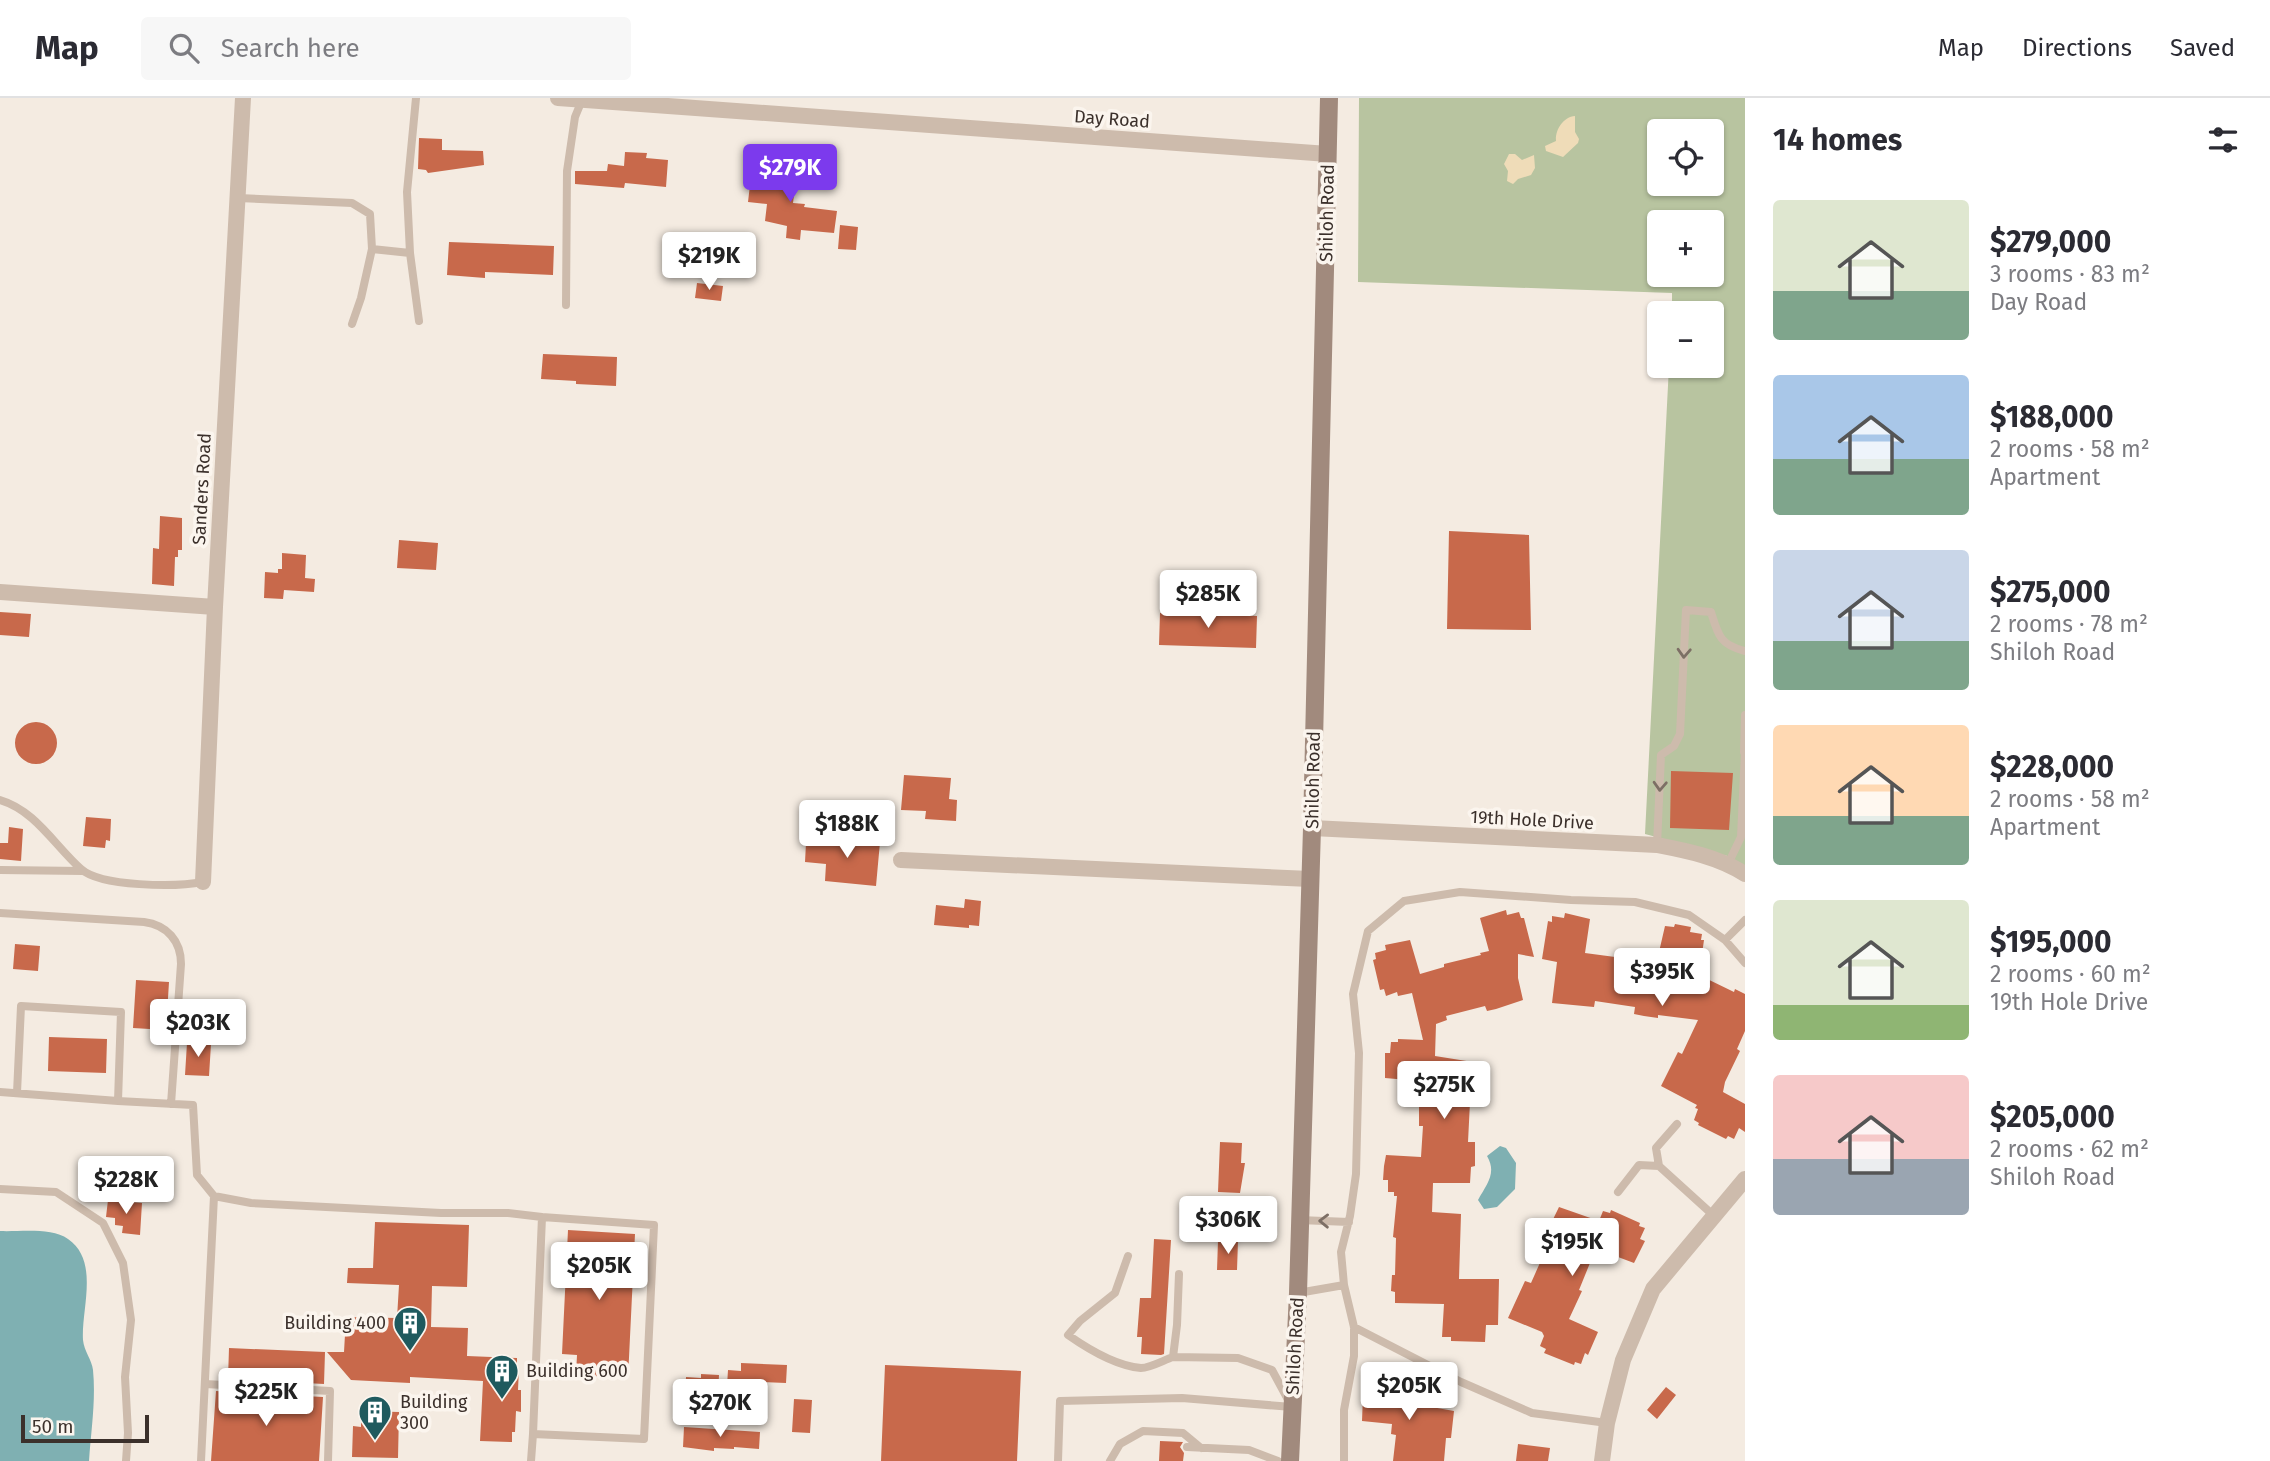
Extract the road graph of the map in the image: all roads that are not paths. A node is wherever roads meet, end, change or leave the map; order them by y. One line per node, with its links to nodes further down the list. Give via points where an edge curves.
1 (243, 98): 7 (street, Sanders Road)
2 (416, 98): 9 (lane, via 407,192)
3 (558, 98): 5 (street, Day Road)
4 (1329, 98): 6 (main road, Shiloh Road)
5 (582, 100): 6 (street, Day Road); 10 (lane, via 567,171)
6 (1328, 154): 19 (main road, Shiloh Road)
7 (238, 198): 8 (lane, via 352,203 370,214); 14 (street, Sanders Road)
8 (372, 249): 9 (lane); 12 (lane)
9 (410, 253): 11 (lane)
10 (566, 305)
11 (418, 321)
12 (352, 324)
13 (0, 592): 14 (street)
14 (215, 607): 27 (street, Sanders Road)
15 (1745, 650): 20 (lane, one-way to 20, via 1722,641 1711,612 1686,611 1680,734 1674,746 1661,755)
16 (1745, 715): 17 (lane)
17 (1745, 752): 22 (lane, via 1741,837)
18 (0, 800): 24 (lane, via 24,810)
19 (1312, 828): 20 (street, 19th Hole Drive); 26 (main road, Shiloh Road)
20 (1657, 845): 22 (street, 19th Hole Drive)
21 (901, 860): 26 (street)
22 (1728, 864): 25 (street, 19th Hole Drive)
23 (0, 870): 24 (lane)
24 (83, 871): 27 (lane, via 98,879 138,883 182,886)
25 (1745, 874)
26 (1310, 879): 44 (main road, Shiloh Road)
27 (203, 881)
28 (0, 913): 35 (lane, via 144,922 167,930 178,942 181,964)
29 (1745, 920): 30 (lane)
30 (1725, 940): 31 (lane); 45 (lane, via 1689,915 1635,902 1460,892 1404,901 1368,931 1353,994 1359,1053 1356,1174)
31 (1745, 963)
32 (0, 1092): 33 (lane)
33 (17, 1093): 34 (lane); 34 (lane, via 21,1006 121,1012)
34 (118, 1101): 35 (lane)
35 (171, 1104): 41 (lane, via 192,1105 197,1175)
36 (1677, 1124): 37 (lane, via 1656,1148)
37 (1659, 1166): 40 (lane, via 1639,1165); 42 (lane)
38 (1745, 1179): 42 (street)
39 (0, 1189): 58 (lane, via 56,1192 103,1223 123,1263 131,1320 125,1377)
40 (1618, 1192)
41 (214, 1196): 43 (lane, via 251,1203); 52 (lane)
42 (1713, 1215): 54 (street, via 1653,1289 1623,1360)
43 (542, 1217): 55 (lane); 55 (lane, via 654,1225 643,1439)
44 (1299, 1220): 45 (lane, one-way to 44); 49 (main road, Shiloh Road)
45 (1349, 1222): 48 (lane, via 1341,1252)
46 (1128, 1256): 51 (lane, via 1115,1293 1068,1335 1108,1357 1143,1368)
47 (1179, 1274): 51 (lane)
48 (1344, 1285): 49 (lane); 50 (lane)
49 (1298, 1293): 53 (main road, Shiloh Road)
50 (1354, 1327): 54 (lane, via 1532,1413); 66 (lane, via 1344,1410)
51 (1173, 1357): 53 (lane, via 1238,1358 1272,1370)
52 (205, 1384): 59 (lane); 60 (lane, via 330,1391)
53 (1292, 1407): 62 (lane, via 1182,1398 1060,1401); 65 (main road, Shiloh Road)
54 (1607, 1423): 67 (street)
55 (533, 1434): 61 (lane)
56 (1188, 1447): 57 (lane)
57 (1200, 1448): 63 (lane, via 1183,1433 1143,1431 1120,1444); 64 (lane, via 1249,1450)
58 (126, 1461)
59 (201, 1461)
60 (328, 1461)
61 (531, 1461)
62 (1058, 1461)
63 (1110, 1461)
64 (1278, 1461)
65 (1290, 1461)
66 (1345, 1461)
67 (1602, 1461)

